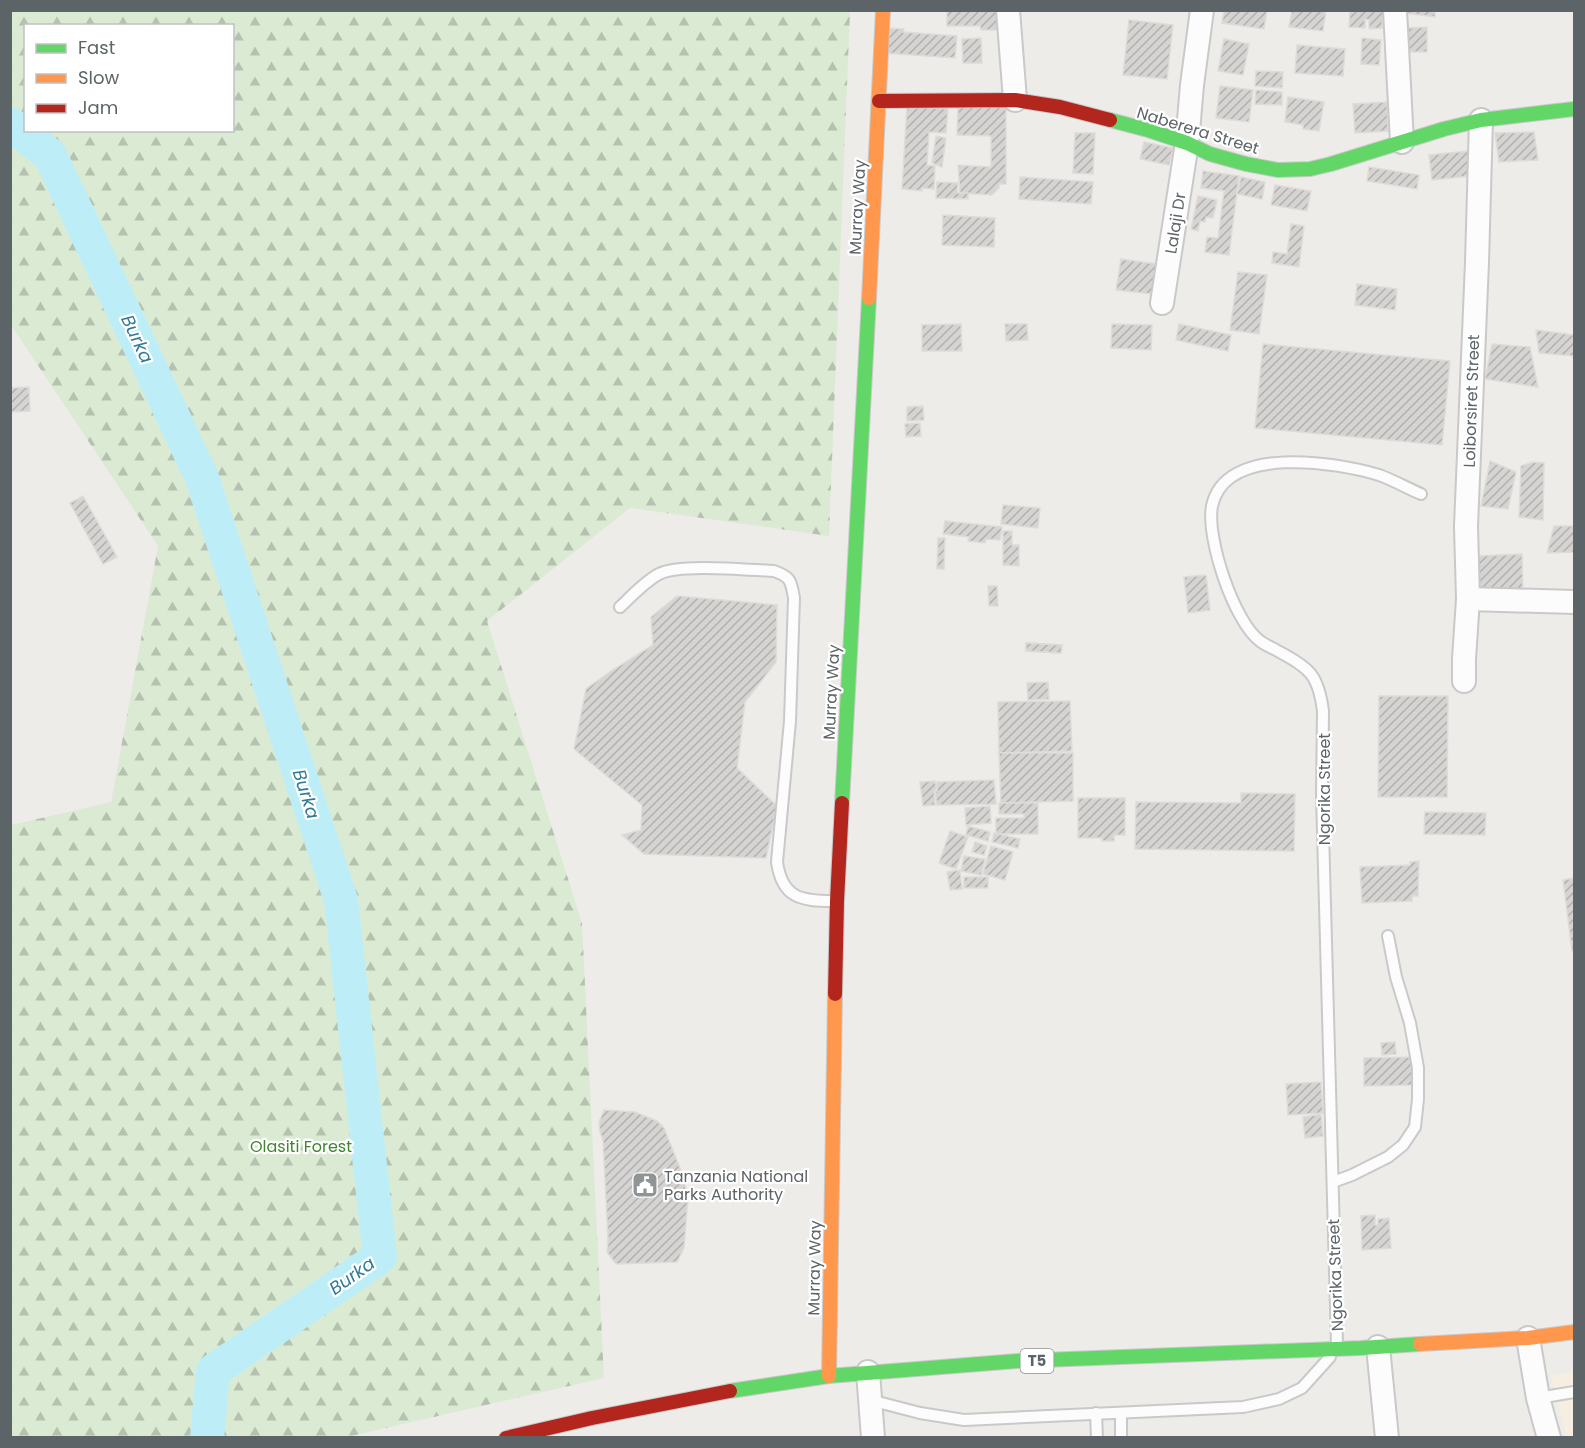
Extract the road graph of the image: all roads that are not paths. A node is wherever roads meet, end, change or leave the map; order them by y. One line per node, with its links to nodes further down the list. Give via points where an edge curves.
1 (883, 10): 5 (main road, Murray Way)
2 (1008, 10): 6 (street)
3 (1202, 10): 10 (street, Lalaji Dr)
4 (1395, 10): 9 (street)
5 (879, 100): 6 (main road, Naberera Street); 17 (main road, Murray Way)
6 (1015, 100): 10 (main road, Naberera Street, via 1070,110)
7 (1575, 109): 8 (main road, Naberera Street)
8 (1481, 120): 9 (main road, Naberera Street); 13 (street, Loiborsiret Street, via 1466,526)
9 (1402, 142): 10 (main road, Naberera Street, via 1332,164 1293,170 1246,164)
10 (1187, 143): 11 (street, Lalaji Dr)
11 (1162, 303)
12 (1421, 494): 19 (lane, Ngorika Street, via 1380,476 1325,463 1268,463 1230,478 1212,506 1213,537 1233,602 1260,642 1313,675 1322,699)
13 (1468, 599): 14 (street); 16 (street, Loiborsiret Street)
14 (1575, 602)
15 (620, 607): 17 (lane, via 660,573 677,569 774,571 792,582 790,721 777,862 786,890 815,901)
16 (1464, 681)
17 (837, 901): 25 (main road, Murray Way)
18 (1388, 936): 19 (lane, via 1418,1068 1415,1127 1403,1145 1388,1157)
19 (1333, 1182): 23 (lane, Ngorika Street)
20 (1575, 1332): 21 (main road, T5)
21 (1528, 1338): 22 (main road, T5); 27 (street)
22 (1378, 1347): 23 (main road, T5); 36 (street)
23 (1338, 1349): 24 (main road, T5, via 1029,1361); 30 (lane, via 1302,1388 1279,1399 1243,1407)
24 (868, 1372): 25 (main road, T5); 28 (street)
25 (829, 1376): 31 (main road, T5, via 705,1395)
26 (1575, 1392): 27 (lane)
27 (1538, 1398): 37 (street)
28 (870, 1400): 29 (lane, via 964,1420); 33 (street)
29 (1096, 1413): 30 (lane); 34 (lane)
30 (1121, 1413): 35 (lane)
31 (546, 1433): 32 (main road, T5)
32 (506, 1437)
33 (873, 1437)
34 (1097, 1437)
35 (1121, 1437)
36 (1388, 1437)
37 (1549, 1437)

